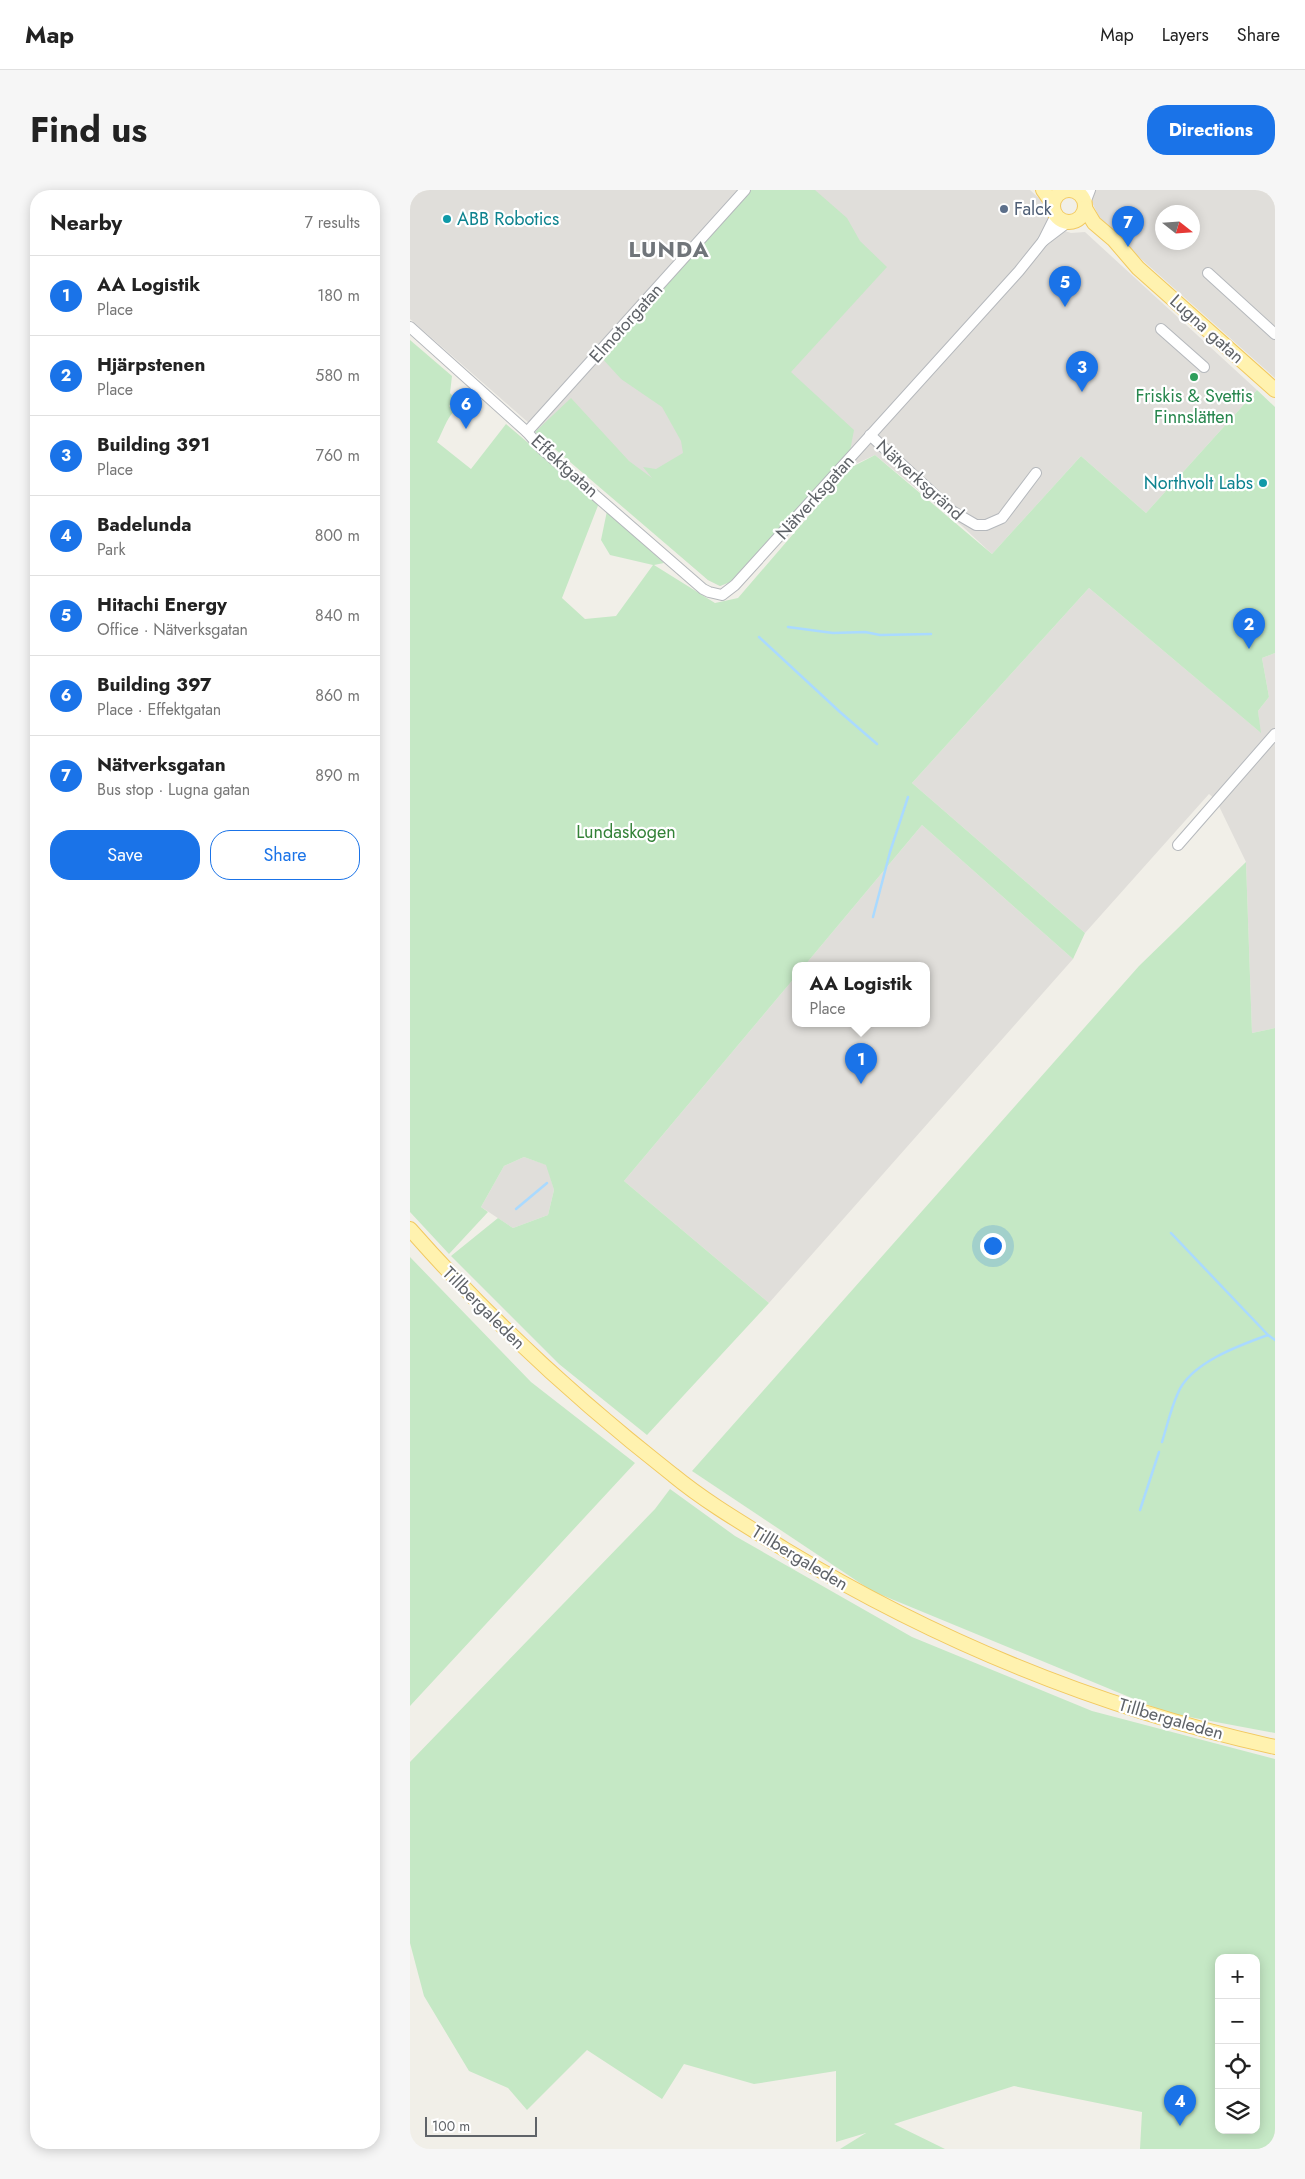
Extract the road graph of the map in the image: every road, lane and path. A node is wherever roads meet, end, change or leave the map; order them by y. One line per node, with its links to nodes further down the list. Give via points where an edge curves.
1 (745, 190): 15 (street, Elmotorgatan)
2 (1044, 190): 5 (main road)
3 (1068, 190): 4 (main road); 5 (main road, via 1057,196)
4 (1086, 200): 6 (main road, via 1080,218); 8 (main road, Lugna gatan, via 1094,223)
5 (1055, 210): 6 (main road, via 1060,219); 7 (street, Nätverksgatan)
6 (1071, 222): 7 (street, Nätverksgatan); 8 (main road, Lugna gatan, via 1088,229)
7 (1043, 241): 16 (street, Nätverksgatan)
8 (1138, 268): 14 (main road, Lugna gatan)
9 (1208, 273): 12 (street)
10 (410, 327): 15 (street, Effektgatan)
11 (1161, 329): 13 (street)
12 (1275, 334)
13 (1204, 367)
14 (1275, 390)
15 (527, 432): 18 (street, Effektgatan, via 542,449 703,589 718,595)
16 (870, 435): 17 (street, Nätverksgränd, via 952,512 976,525 986,525 1002,518); 18 (street, Nätverksgatan)
17 (1036, 473)
18 (725, 593)
19 (1275, 734): 20 (street)
20 (1178, 845)
21 (410, 1228): 22 (main road, Tillbergaleden, via 509,1335 622,1435 674,1476 758,1534 856,1591 956,1642 1154,1715)
22 (1275, 1747)

